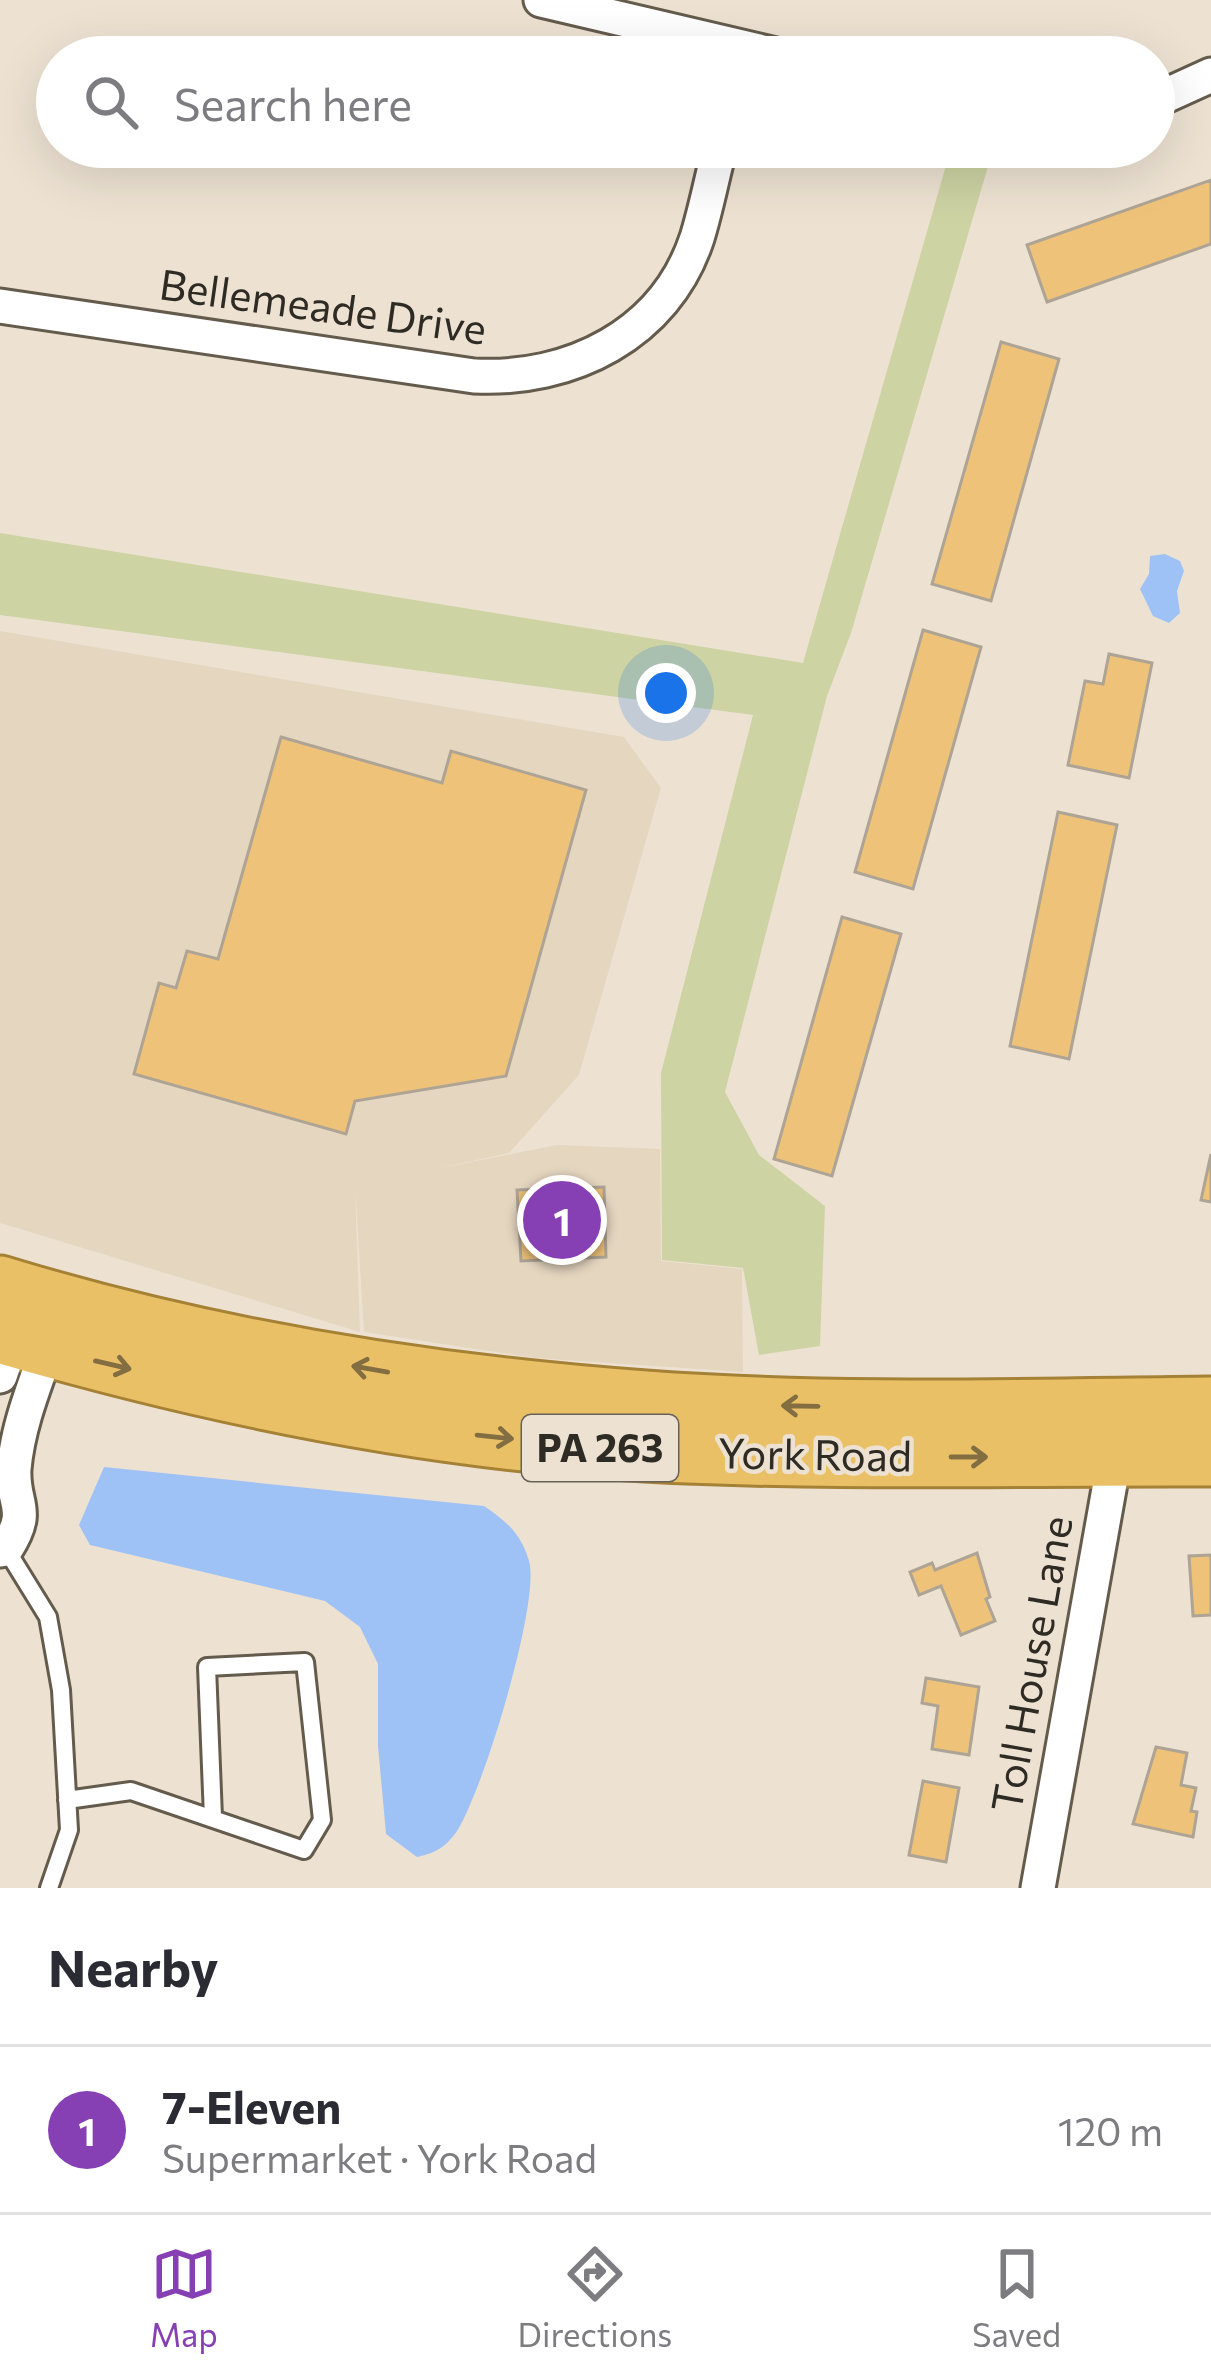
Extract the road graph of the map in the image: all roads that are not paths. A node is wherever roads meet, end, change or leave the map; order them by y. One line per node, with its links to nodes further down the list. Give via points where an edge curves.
1 (541, 0): 2 (street)
2 (682, 36)
3 (1211, 75): 4 (street)
4 (1175, 91)
5 (715, 168): 6 (street, Bellemeade Drive, via 696,241 653,313 594,356 549,370 474,376)
6 (0, 306)
7 (22, 1326): 9 (highway, York Road / PA 263, via 269,1402 420,1429 645,1452 885,1432); 11 (street, via 22,1426 13,1473 22,1507)
8 (1211, 1406): 9 (highway, York Road / PA 263)
9 (1119, 1432): 10 (highway, York Road / PA 263); 15 (street, Toll House Lane)
10 (1211, 1457)
11 (3, 1549): 12 (lane, via 48,1616)
12 (67, 1800): 13 (lane, via 130,1791); 14 (lane, via 69,1830)
13 (213, 1817): 13 (lane, via 304,1850 322,1820 305,1662 207,1667)
14 (49, 1888)
15 (1038, 1888)

